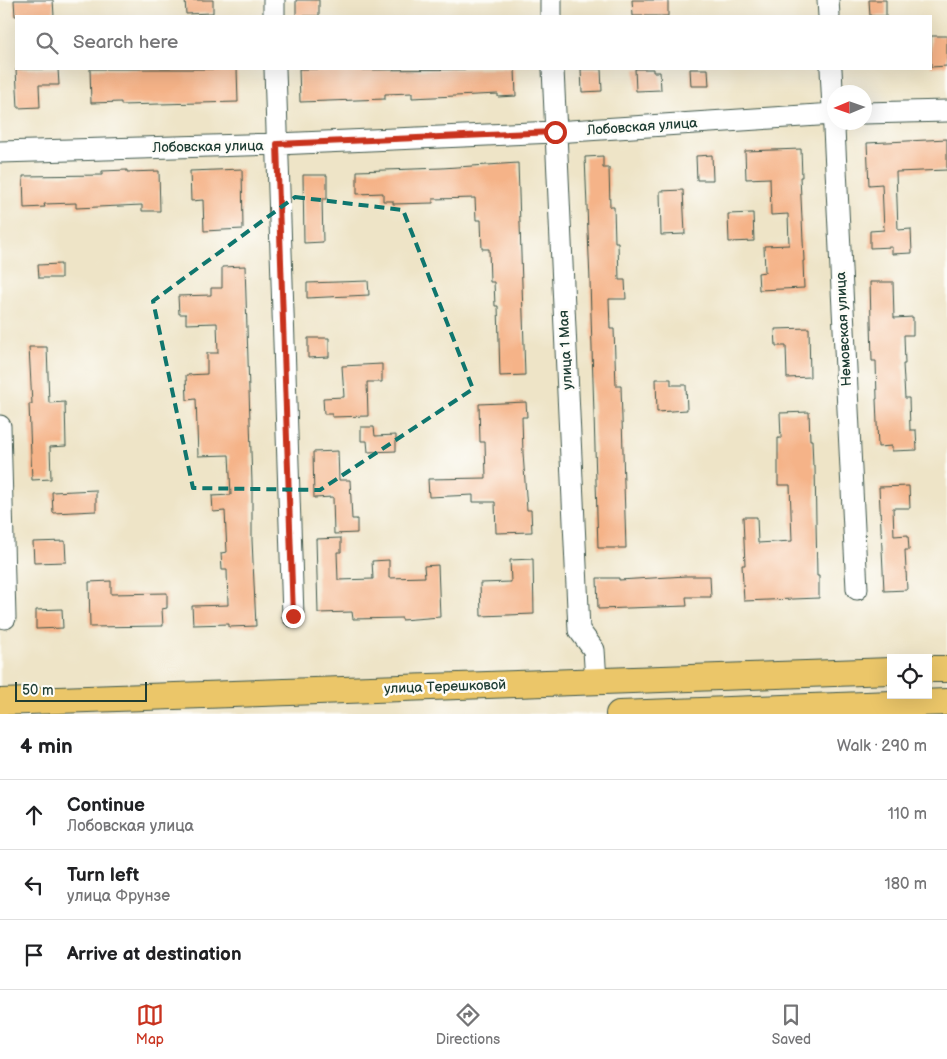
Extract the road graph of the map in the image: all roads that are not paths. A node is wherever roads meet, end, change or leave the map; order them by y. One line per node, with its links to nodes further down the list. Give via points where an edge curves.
1 (274, 0): 4 (street)
2 (550, 0): 5 (street)
3 (828, 0): 6 (street)
4 (274, 15)
5 (551, 15)
6 (828, 15)
7 (276, 70): 16 (street)
8 (553, 70): 15 (street, улица 1 Мая)
9 (831, 70): 10 (street, Немовская улица)
10 (832, 85)
11 (947, 112): 12 (street)
12 (872, 113)
13 (827, 114): 15 (street, Лобовская улица)
14 (834, 130): 19 (street, Немовская улица)
15 (555, 132): 16 (street, Лобовская улица); 25 (street, улица 1 Мая, via 579,630 594,650)
16 (277, 144): 17 (street, Лобовская улица); 20 (street)
17 (0, 152)
18 (0, 426): 21 (street)
19 (857, 590)
20 (293, 616)
21 (5, 618)
22 (932, 669): 23 (main road)
23 (947, 669)
24 (887, 671): 25 (main road, улица Терешковой)
25 (596, 681): 26 (main road, улица Терешковой)
26 (0, 702)
27 (947, 702): 28 (main road)
28 (619, 714)

